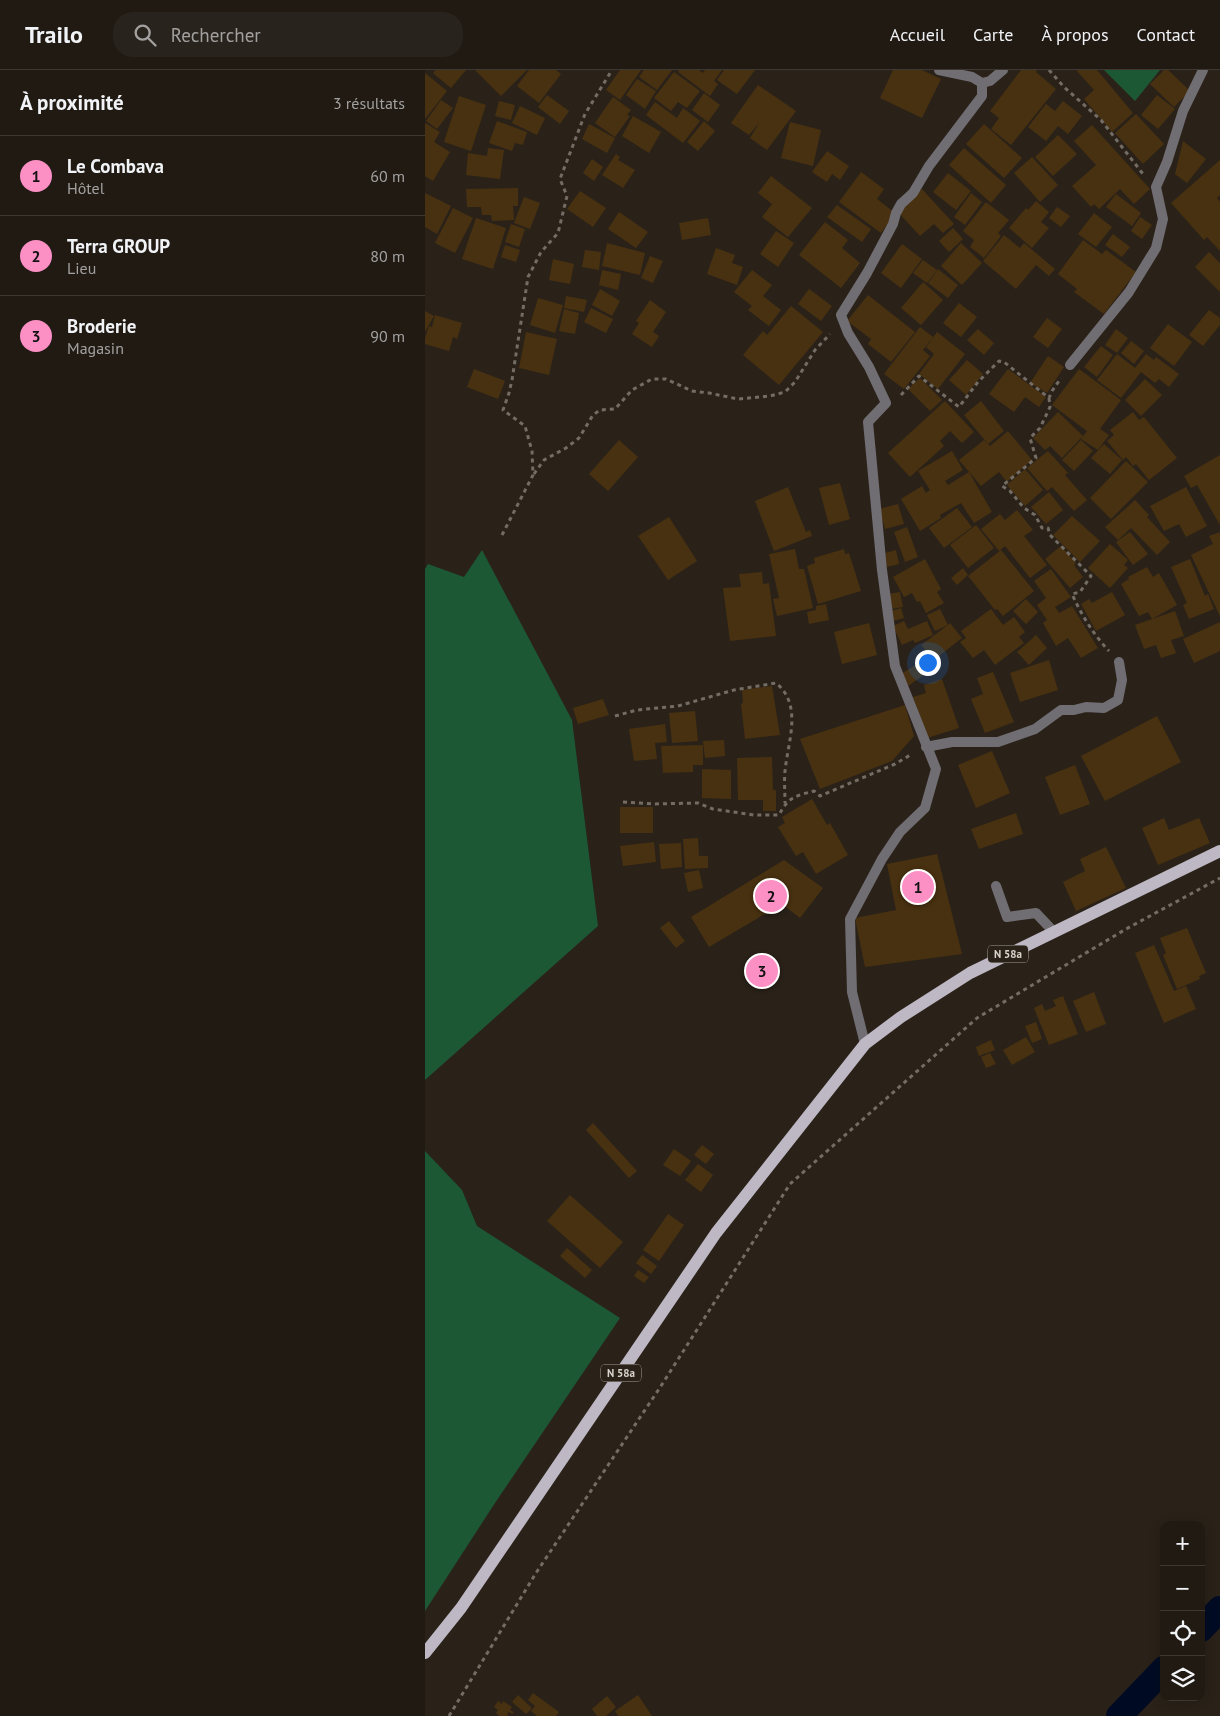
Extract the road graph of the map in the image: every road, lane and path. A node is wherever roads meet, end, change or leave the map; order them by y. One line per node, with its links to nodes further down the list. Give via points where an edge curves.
1 (612, 70): 12 (path, via 585,114 560,179 567,196 558,233 541,252 528,277 512,380 503,410 525,426 532,451)
2 (939, 70): 6 (street, via 972,77)
3 (1003, 70): 6 (street, via 990,81)
4 (1049, 70): 7 (path, via 1101,120 1140,172)
5 (1203, 70): 7 (street, via 1183,110)
6 (982, 83): 8 (street, via 982,96 929,166 913,193 901,204 867,273 841,315)
7 (1156, 187): 9 (street, via 1163,219 1156,248 1129,292)
8 (843, 322): 11 (street); 12 (path, via 815,350 785,392 738,399 692,391 666,380 652,379 632,390 615,409 599,410 579,438 544,460)
9 (1070, 365): 10 (path)
10 (1049, 398): 11 (path, via 999,361 959,408 919,376 900,397); 14 (path, via 1050,407 1040,428 1030,438 1036,458 1002,486 1024,508 1035,514 1042,528 1048,528 1051,536 1091,576 1079,592 1072,594 1101,642)
11 (886, 403): 16 (street, via 868,422 882,570 895,666)
12 (533, 475): 13 (path)
13 (501, 535)
14 (1119, 662): 16 (street, via 1122,680 1118,700 1104,708 1061,710 1035,729 998,742 952,742)
15 (615, 716): 18 (path, via 678,706 734,690 776,683 788,695 793,716 785,772)
16 (926, 747): 18 (path, via 820,796 814,791 793,796); 23 (street, via 936,769 925,808 900,832 850,918 852,992)
17 (623, 802): 18 (path, via 697,803 713,809 754,815 779,815)
18 (785, 803)
19 (1220, 851): 22 (main road, N 58a)
20 (1220, 878): 25 (path, via 1126,929 977,1018 790,1184 536,1573)
21 (996, 886): 22 (street, via 1007,917 1036,913)
22 (1053, 931): 23 (main road, N 58a, via 970,973)
23 (865, 1044): 24 (main road, N 58a, via 716,1233 461,1608)
24 (425, 1653)
25 (449, 1716)

